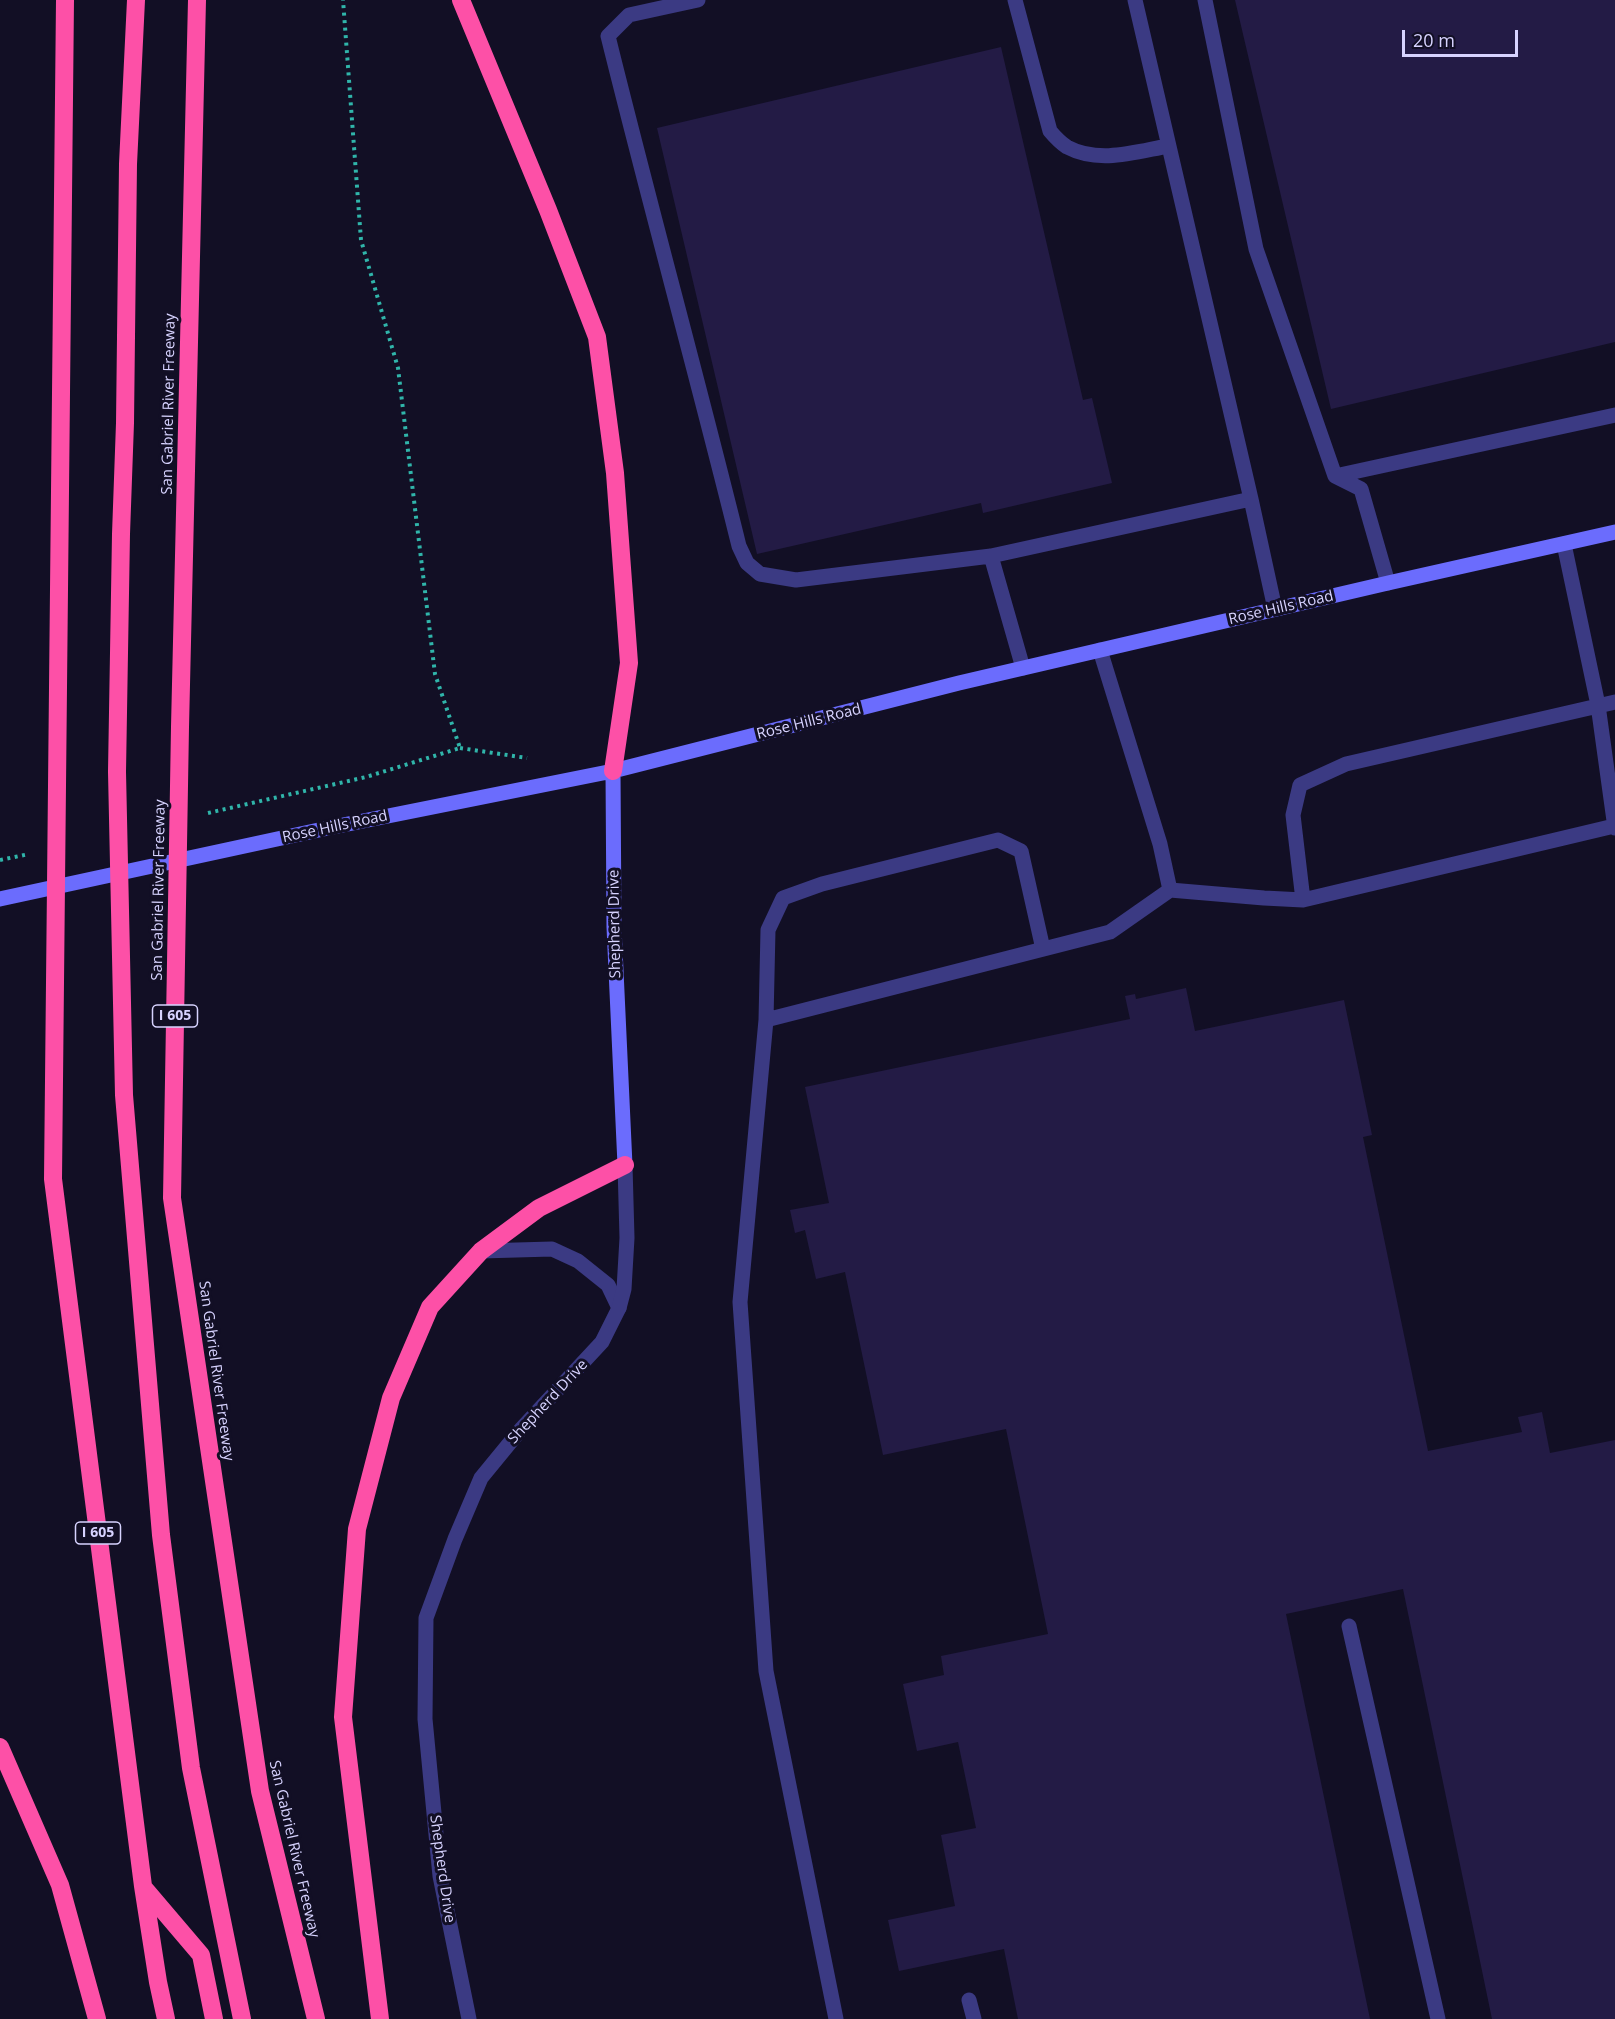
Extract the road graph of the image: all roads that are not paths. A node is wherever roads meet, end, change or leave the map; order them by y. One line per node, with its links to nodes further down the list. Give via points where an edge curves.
1 (65, 0): 34 (highway, I 605, via 53,1179)
2 (136, 0): 39 (highway, via 128,164 117,772 124,1095 156,1489 176,1652 191,1768)
3 (197, 0): 40 (highway, San Gabriel River Freeway / I 605, via 172,1198 260,1791)
4 (461, 0): 22 (highway, via 597,337 615,473 630,663)
5 (698, 0): 15 (street, via 629,15 608,36 739,546 747,563 760,574 796,580)
6 (1015, 0): 9 (street, via 1050,131 1065,146 1084,154 1111,157)
7 (1136, 0): 9 (street)
8 (1205, 0): 11 (street, via 1256,249)
9 (1168, 146): 12 (street)
10 (1615, 415): 11 (street)
11 (1335, 476): 16 (street, via 1361,489)
12 (1251, 499): 15 (street); 17 (street)
13 (1615, 532): 14 (main road, Rose Hills Road)
14 (1564, 544): 16 (main road, Rose Hills Road); 21 (street)
15 (991, 556): 19 (street)
16 (1388, 583): 17 (main road, Rose Hills Road)
17 (1275, 609): 18 (main road, Rose Hills Road)
18 (1100, 650): 19 (main road, Rose Hills Road); 24 (street, via 1160,844)
19 (1023, 668): 22 (main road, Rose Hills Road)
20 (1615, 702): 21 (street)
21 (1598, 705): 23 (street); 26 (street, via 1346,764 1300,785 1293,815)
22 (613, 771): 25 (main road, Rose Hills Road); 29 (main road, Shepherd Drive, via 614,927)
23 (1615, 827): 26 (street)
24 (1170, 890): 26 (street); 27 (street, via 1110,932)
25 (0, 900)
26 (1303, 900)
27 (1043, 949): 28 (street); 28 (street, via 1021,851 998,840 833,881 783,898 768,930)
28 (766, 1020): 43 (street, via 740,1302 744,1362 766,1671)
29 (625, 1165): 30 (highway, via 539,1208); 31 (street, Shepherd Drive, via 627,1238)
30 (481, 1251): 31 (street, via 552,1249 578,1261 608,1286); 41 (highway, via 430,1307 391,1398 357,1529 343,1717)
31 (620, 1308): 42 (street, Shepherd Drive, via 602,1342 481,1478 426,1618 426,1719 440,1876)
32 (1349, 1626): 45 (street)
33 (0, 1747): 36 (highway, via 60,1886)
34 (143, 1886): 37 (highway, I 605); 38 (highway, via 201,1955)
35 (969, 2000): 44 (street)
36 (97, 2019)
37 (165, 2019)
38 (214, 2019)
39 (242, 2019)
40 (316, 2019)
41 (380, 2019)
42 (469, 2019)
43 (836, 2019)
44 (974, 2019)
45 (1438, 2019)

